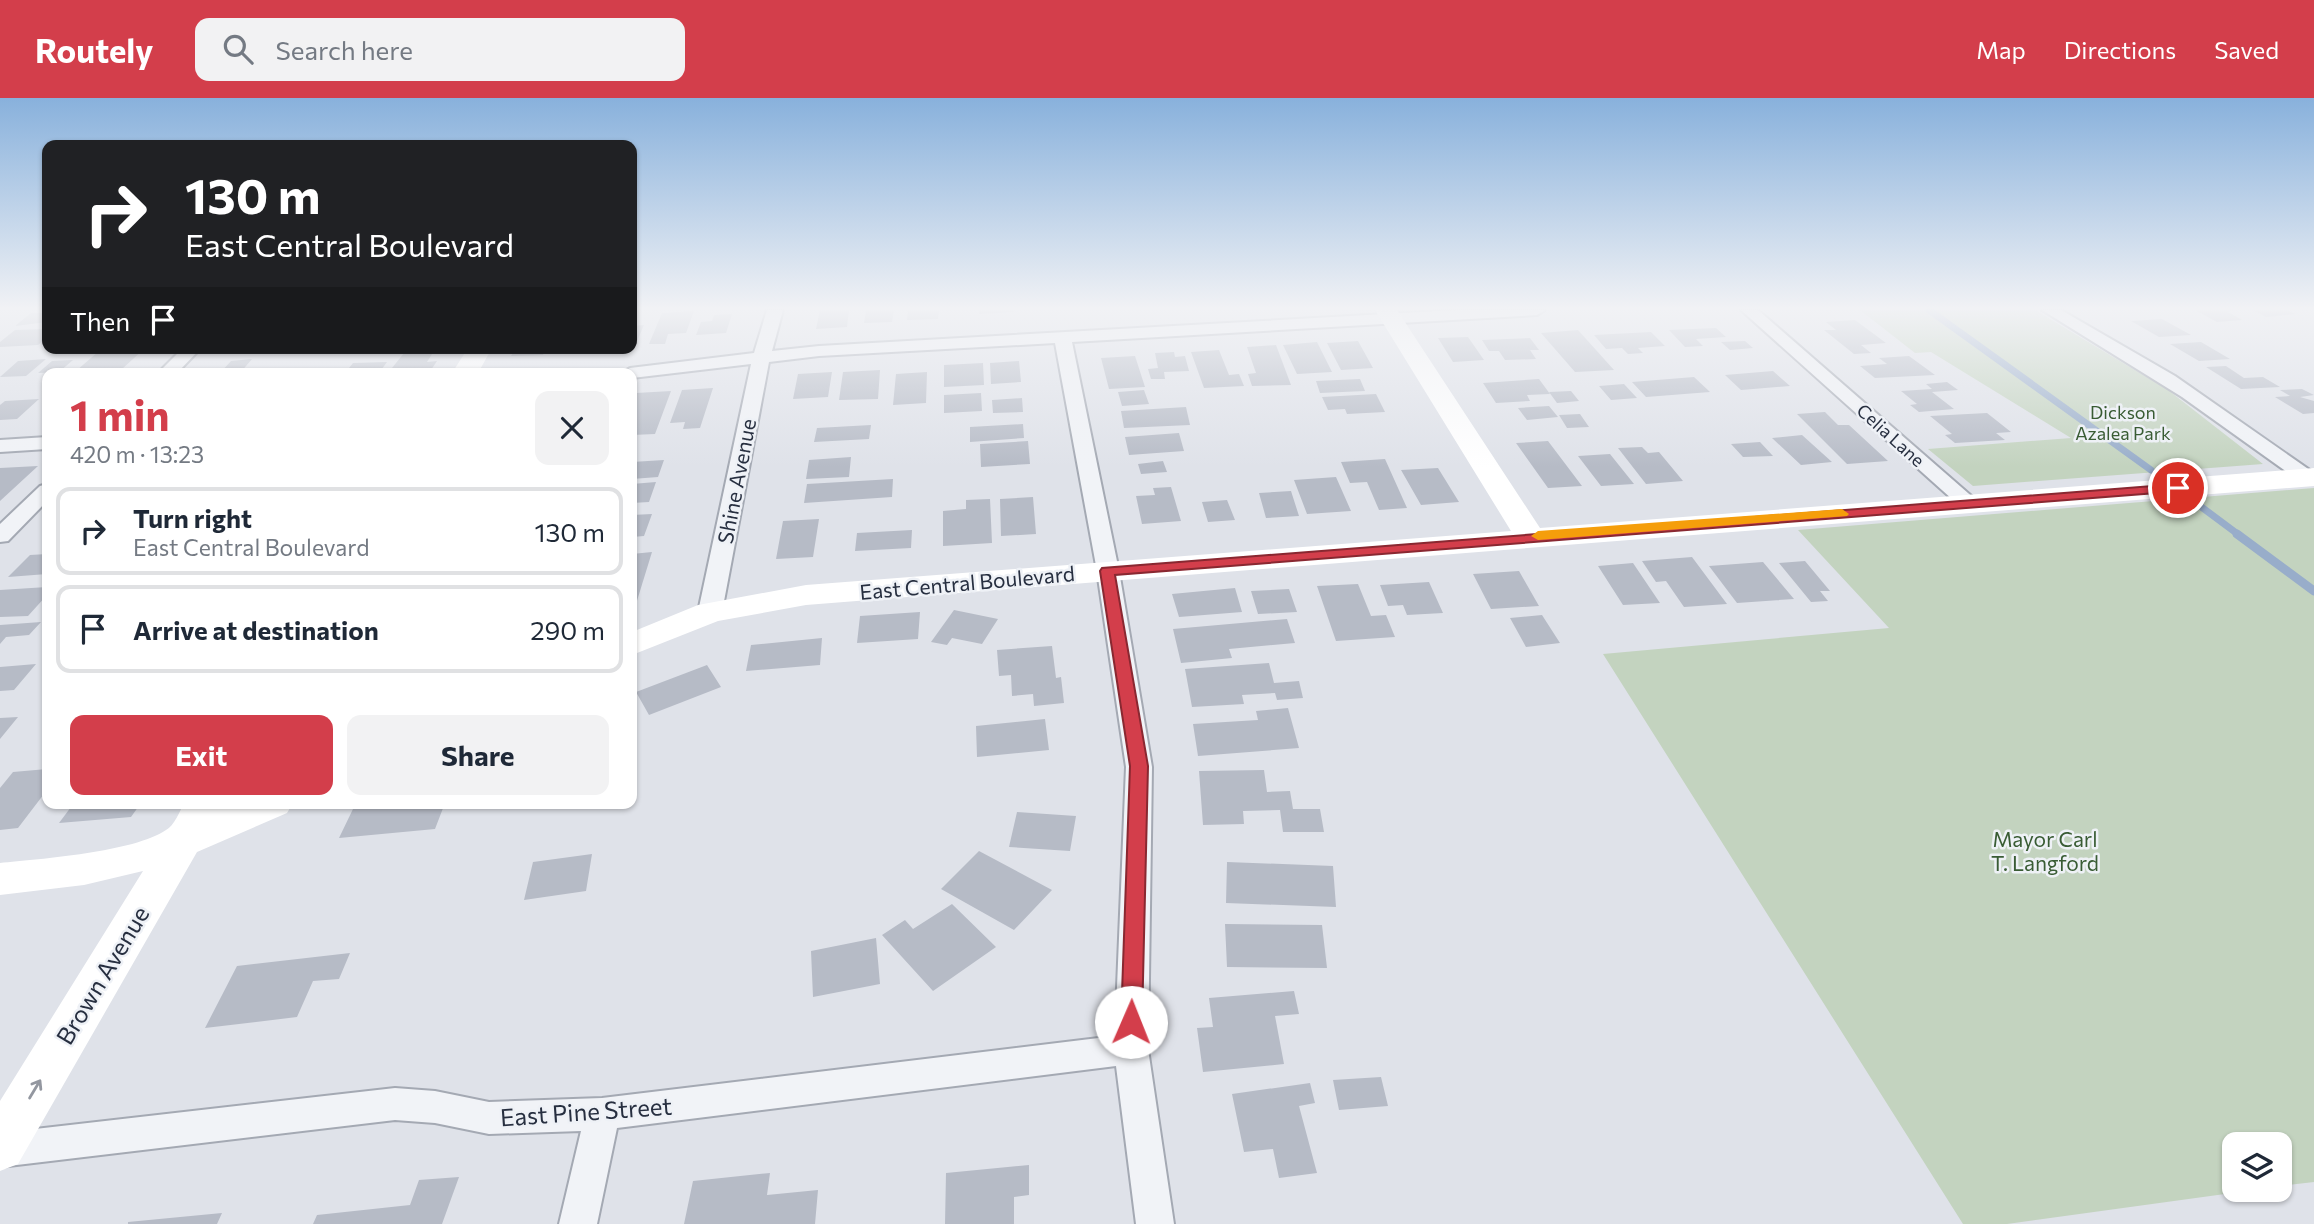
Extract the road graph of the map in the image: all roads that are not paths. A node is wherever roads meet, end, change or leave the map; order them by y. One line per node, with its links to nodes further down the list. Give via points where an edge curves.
1 (721, 363): 7 (street)
2 (760, 363): 16 (street, Shine Avenue)
3 (1068, 363): 15 (street)
4 (1419, 363): 13 (street)
5 (1809, 363): 12 (street, Celia Lane)
6 (2139, 363): 10 (street)
7 (637, 372)
8 (42, 443): 9 (street)
9 (0, 446)
10 (2311, 478): 12 (street, East Central Boulevard)
11 (42, 494): 14 (street)
12 (1969, 504): 13 (street, East Central Boulevard)
13 (1530, 536): 15 (street, East Central Boulevard)
14 (0, 537)
15 (1108, 571): 16 (street, East Central Boulevard, via 806,595); 22 (street, via 1139,766)
16 (710, 612): 17 (street, East Central Boulevard)
17 (637, 642)
18 (201, 809): 20 (street, Brown Avenue)
19 (259, 809): 20 (street)
20 (182, 841): 21 (street, via 130,859); 24 (street, Brown Avenue, one-way to 20)
21 (0, 879)
22 (1131, 1049): 23 (street, East Pine Street); 26 (street)
23 (602, 1114): 24 (street, East Pine Street, via 489,1118 395,1104); 25 (street)
24 (0, 1149)
25 (578, 1224)
26 (1155, 1224)

